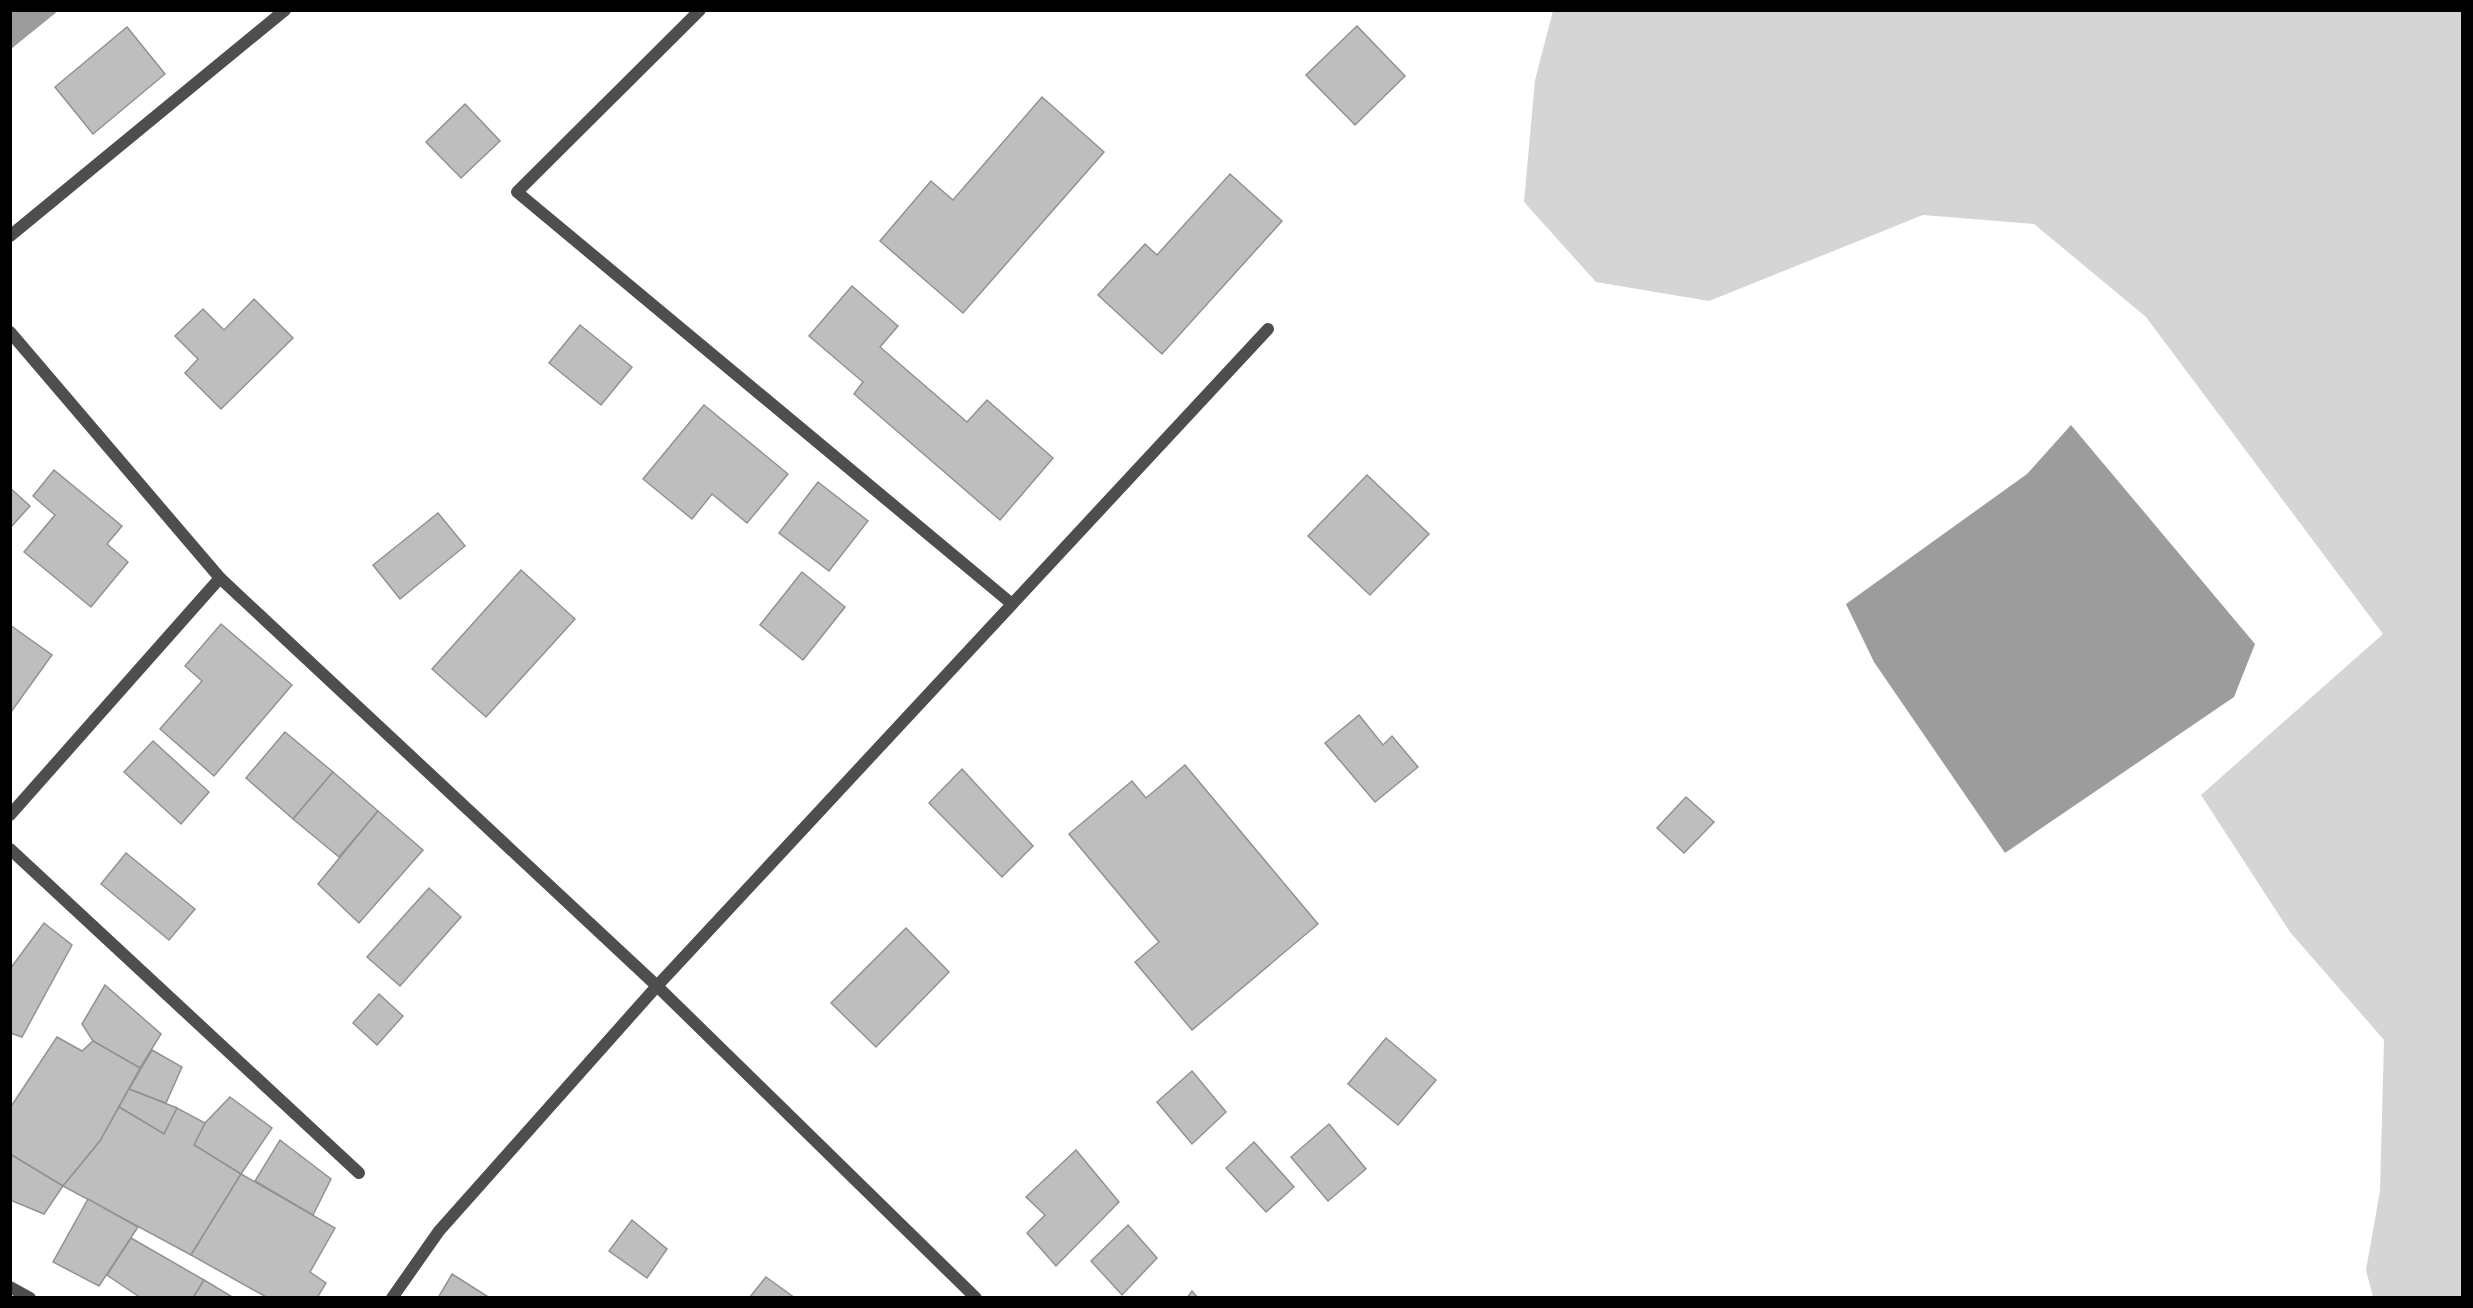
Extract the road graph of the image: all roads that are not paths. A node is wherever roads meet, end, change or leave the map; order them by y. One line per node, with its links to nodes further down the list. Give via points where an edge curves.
1 (285, 10): 3 (street)
2 (700, 10): 7 (street, via 517,192)
3 (10, 236)
4 (1268, 329): 7 (street)
5 (10, 332): 6 (street)
6 (220, 578): 8 (street); 10 (street)
7 (1012, 604): 10 (street)
8 (10, 815)
9 (10, 849): 11 (street)
10 (657, 986): 14 (street, via 439,1231); 15 (street)
11 (358, 1173)
12 (10, 1287): 13 (street)
13 (30, 1298)
14 (392, 1298)
15 (976, 1298)

